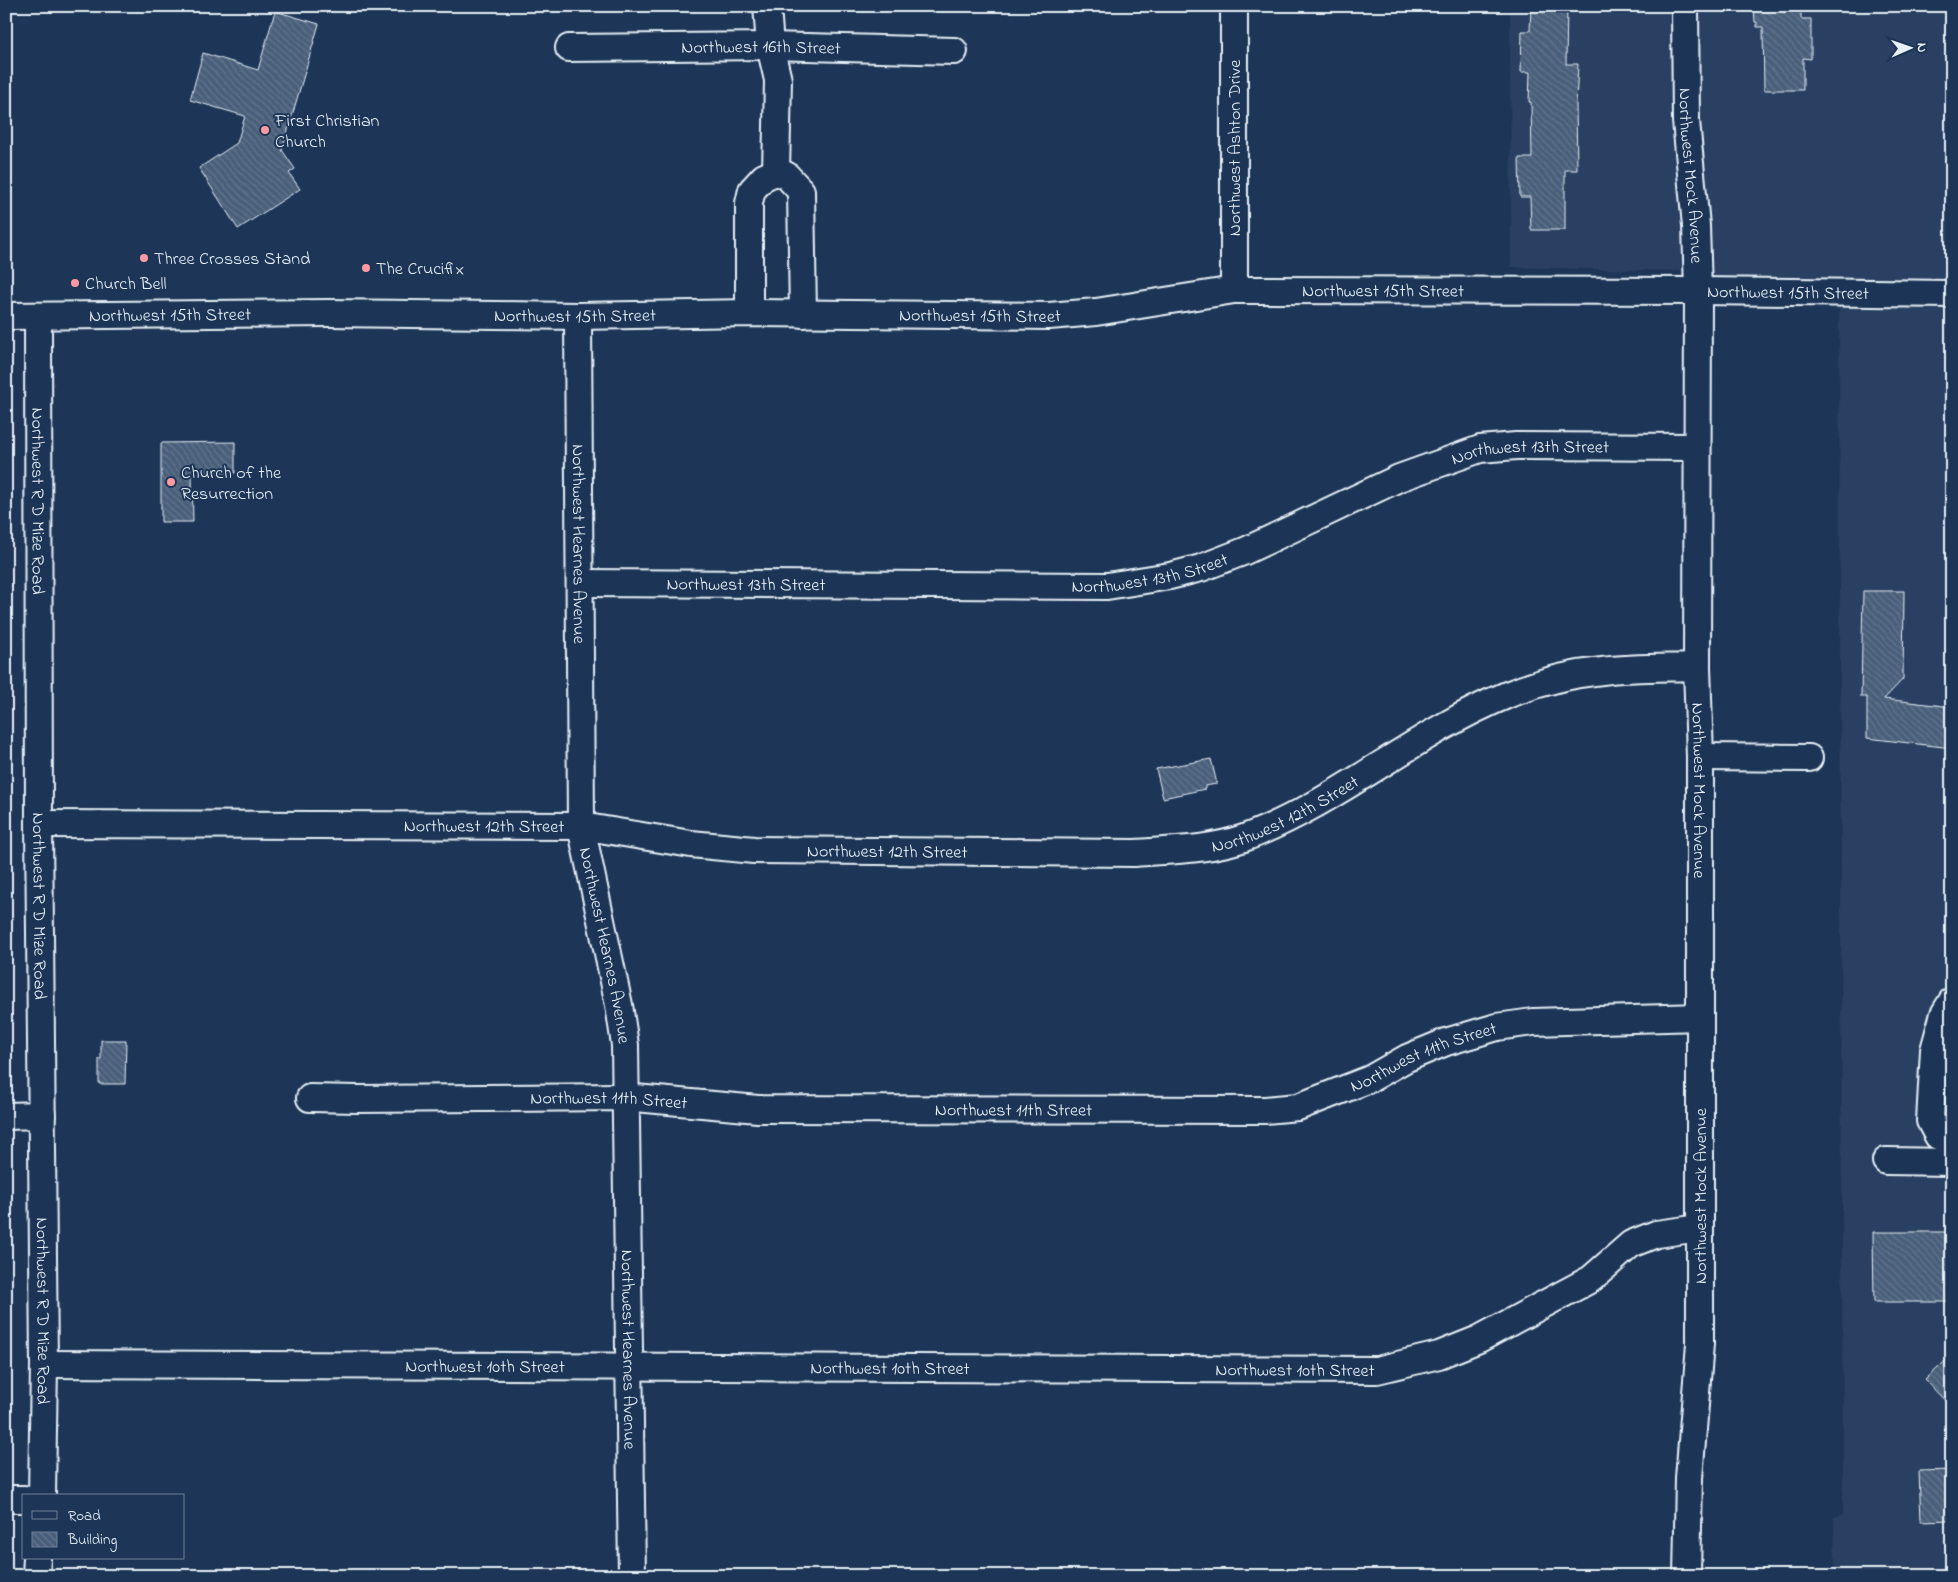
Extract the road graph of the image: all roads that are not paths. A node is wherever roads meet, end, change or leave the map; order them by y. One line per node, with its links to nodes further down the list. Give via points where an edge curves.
1 (767, 6): 4 (street)
2 (1234, 6): 8 (street, Northwest Ashton Drive)
3 (1685, 6): 9 (street, Northwest Mock Avenue, via 1686,121 1696,226)
4 (770, 46): 5 (street, Northwest 16th Street); 6 (street, Northwest 16th Street); 7 (street, via 778,80)
5 (569, 48)
6 (954, 51)
7 (776, 172): 11 (street, via 764,177 752,190 749,203); 12 (street, via 786,175 801,191)
8 (1234, 290): 9 (street, Northwest 15th Street); 12 (street, Northwest 15th Street, via 1096,312 1049,316)
9 (1698, 291): 10 (street, Northwest 15th Street); 16 (street, Northwest Mock Avenue)
10 (1952, 294)
11 (749, 313): 12 (street, Northwest 15th Street); 15 (street, Northwest 15th Street)
12 (803, 314)
13 (6, 316): 14 (street, Northwest 15th Street)
14 (38, 316): 15 (street, Northwest 15th Street, via 328,313); 21 (street, Northwest R D Mize Road)
15 (578, 316): 17 (street, Northwest Hearnes Avenue)
16 (1696, 447): 17 (street, Northwest 13th Street, via 1516,446 1480,449 1399,478 1245,551 1201,568 1107,586); 18 (street, Northwest Mock Avenue)
17 (580, 584): 22 (street, Northwest Hearnes Avenue)
18 (1697, 667): 19 (street, Northwest Mock Avenue); 22 (street, Northwest 12th Street, via 1603,670 1558,678 1507,695 1459,718 1278,824 1225,843 1135,853 754,850 691,844)
19 (1700, 757): 20 (street); 24 (street, Northwest Mock Avenue)
20 (1809, 758)
21 (39, 824): 22 (street, Northwest 12th Street); 27 (street, Northwest R D Mize Road)
22 (581, 826): 25 (street, Northwest Hearnes Avenue, via 619,1005 625,1045)
23 (1952, 1002): 29 (street, via 1944,1014 1934,1050 1930,1120 1938,1136)
24 (1700, 1017): 25 (street, Northwest 11th Street, via 1533,1022 1496,1027 1446,1042 1407,1058 1370,1079 1298,1107 1265,1110 758,1109); 32 (street, Northwest Mock Avenue)
25 (624, 1096): 26 (street, Northwest 11th Street); 34 (street, Northwest Hearnes Avenue)
26 (310, 1098)
27 (42, 1115): 28 (street); 33 (street, Northwest R D Mize Road)
28 (6, 1116)
29 (1952, 1139)
30 (1886, 1161): 31 (street)
31 (1952, 1162)
32 (1700, 1228): 34 (street, Northwest 10th Street, via 1656,1234 1631,1244 1590,1280 1479,1339 1438,1355 1377,1370); 41 (street, Northwest Mock Avenue, via 1700,1344 1689,1478)
33 (44, 1364): 34 (street, Northwest 10th Street); 35 (street, Northwest R D Mize Road)
34 (630, 1367): 40 (street, Northwest Hearnes Avenue)
35 (42, 1494)
36 (6, 1498): 37 (street)
37 (22, 1499)
38 (37, 1560): 39 (street)
39 (36, 1576)
40 (632, 1576)
41 (1687, 1576)

